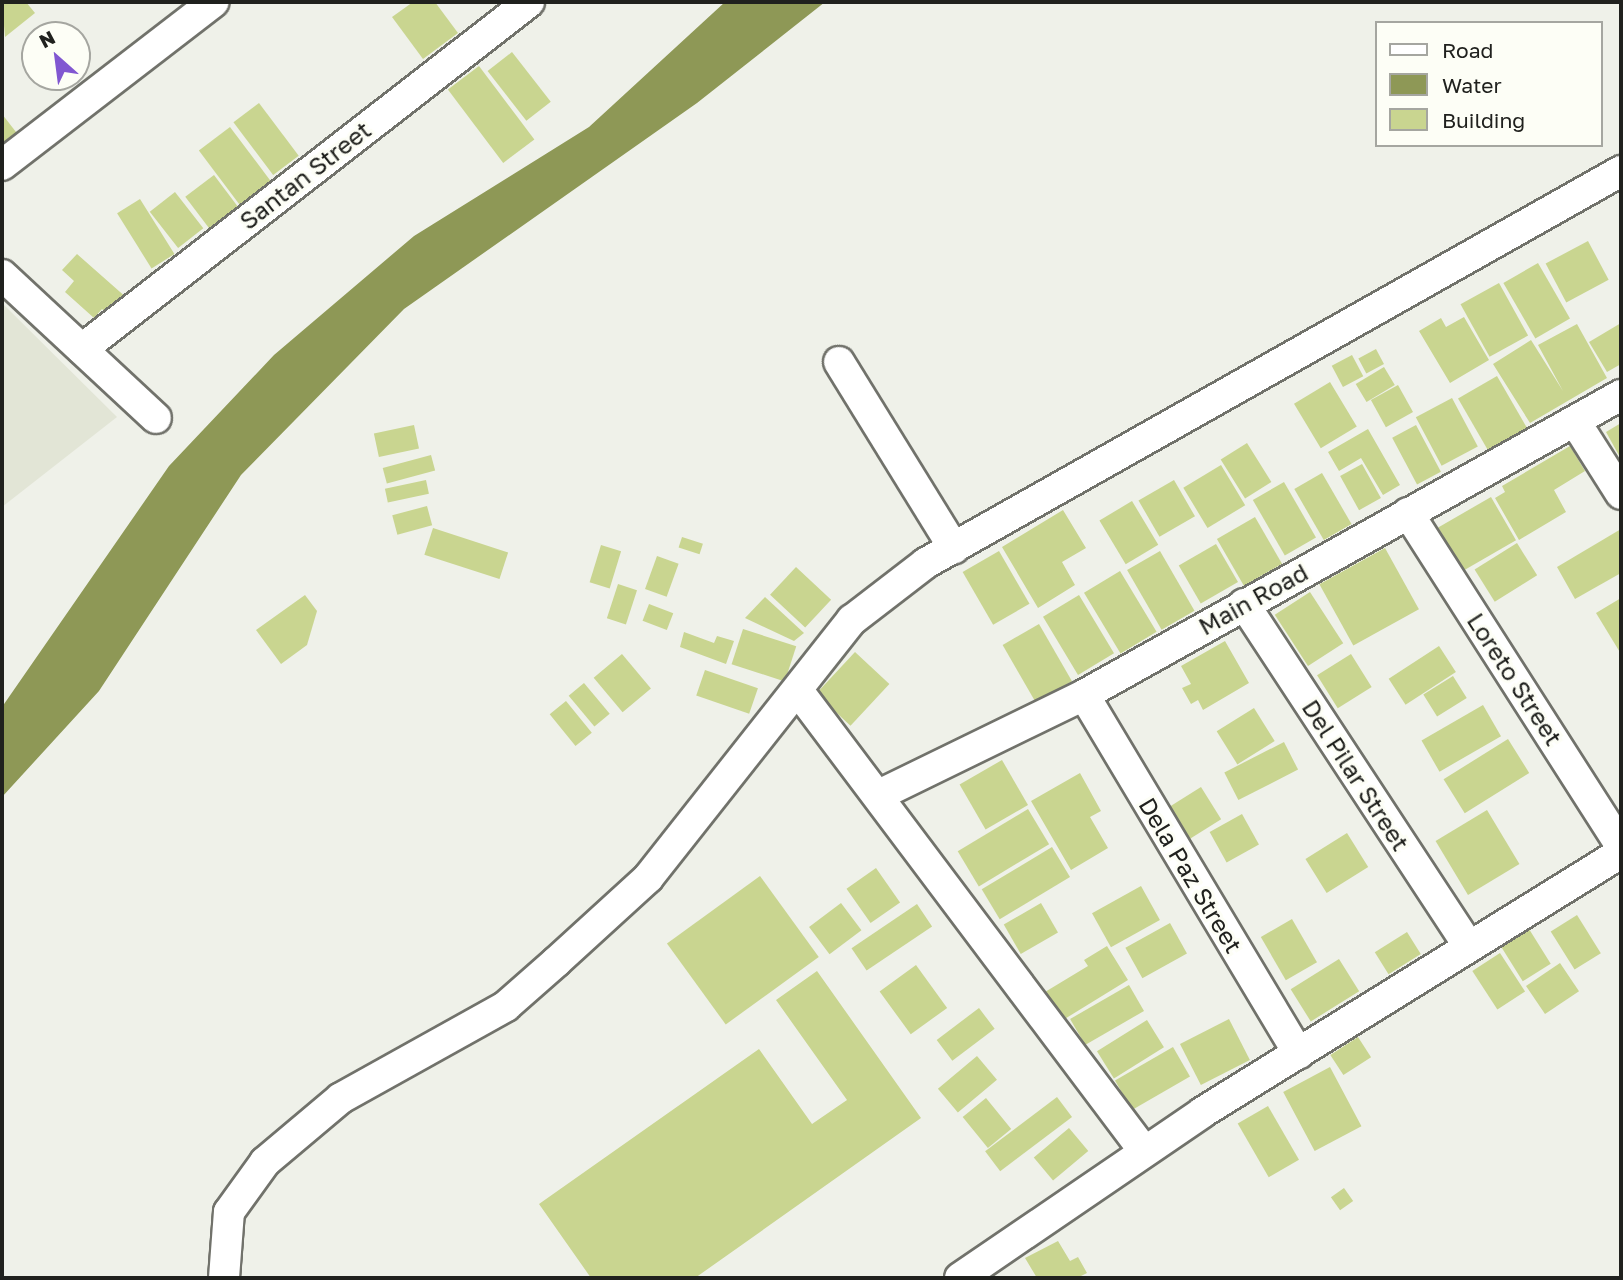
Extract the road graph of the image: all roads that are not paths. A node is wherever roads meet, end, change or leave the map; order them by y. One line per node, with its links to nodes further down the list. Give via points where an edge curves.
1 (214, 2): 3 (street)
2 (529, 2): 6 (street, Santan Street)
3 (2, 165)
4 (1621, 171): 13 (street)
5 (2, 275): 6 (street)
6 (82, 349): 9 (street)
7 (839, 362): 13 (street)
8 (1621, 396): 10 (street, Main Road)
9 (156, 418)
10 (1576, 422): 11 (street); 12 (street, Main Road)
11 (1621, 494)
12 (1408, 513): 14 (street, Main Road); 18 (street, Loreto Street)
13 (954, 548): 15 (street, via 852,620)
14 (1244, 604): 16 (street, Main Road); 20 (street, Del Pilar Street)
15 (799, 692): 17 (street); 23 (street, via 648,878 556,962 506,1006 341,1098 265,1162 229,1212)
16 (1084, 695): 17 (street, Main Road); 21 (street, Dela Paz Street)
17 (881, 794): 22 (street)
18 (1621, 846)
19 (1621, 853): 20 (street)
20 (1469, 947): 21 (street)
21 (1299, 1054): 22 (street)
22 (1144, 1151): 24 (street)
23 (224, 1278)
24 (960, 1278)

